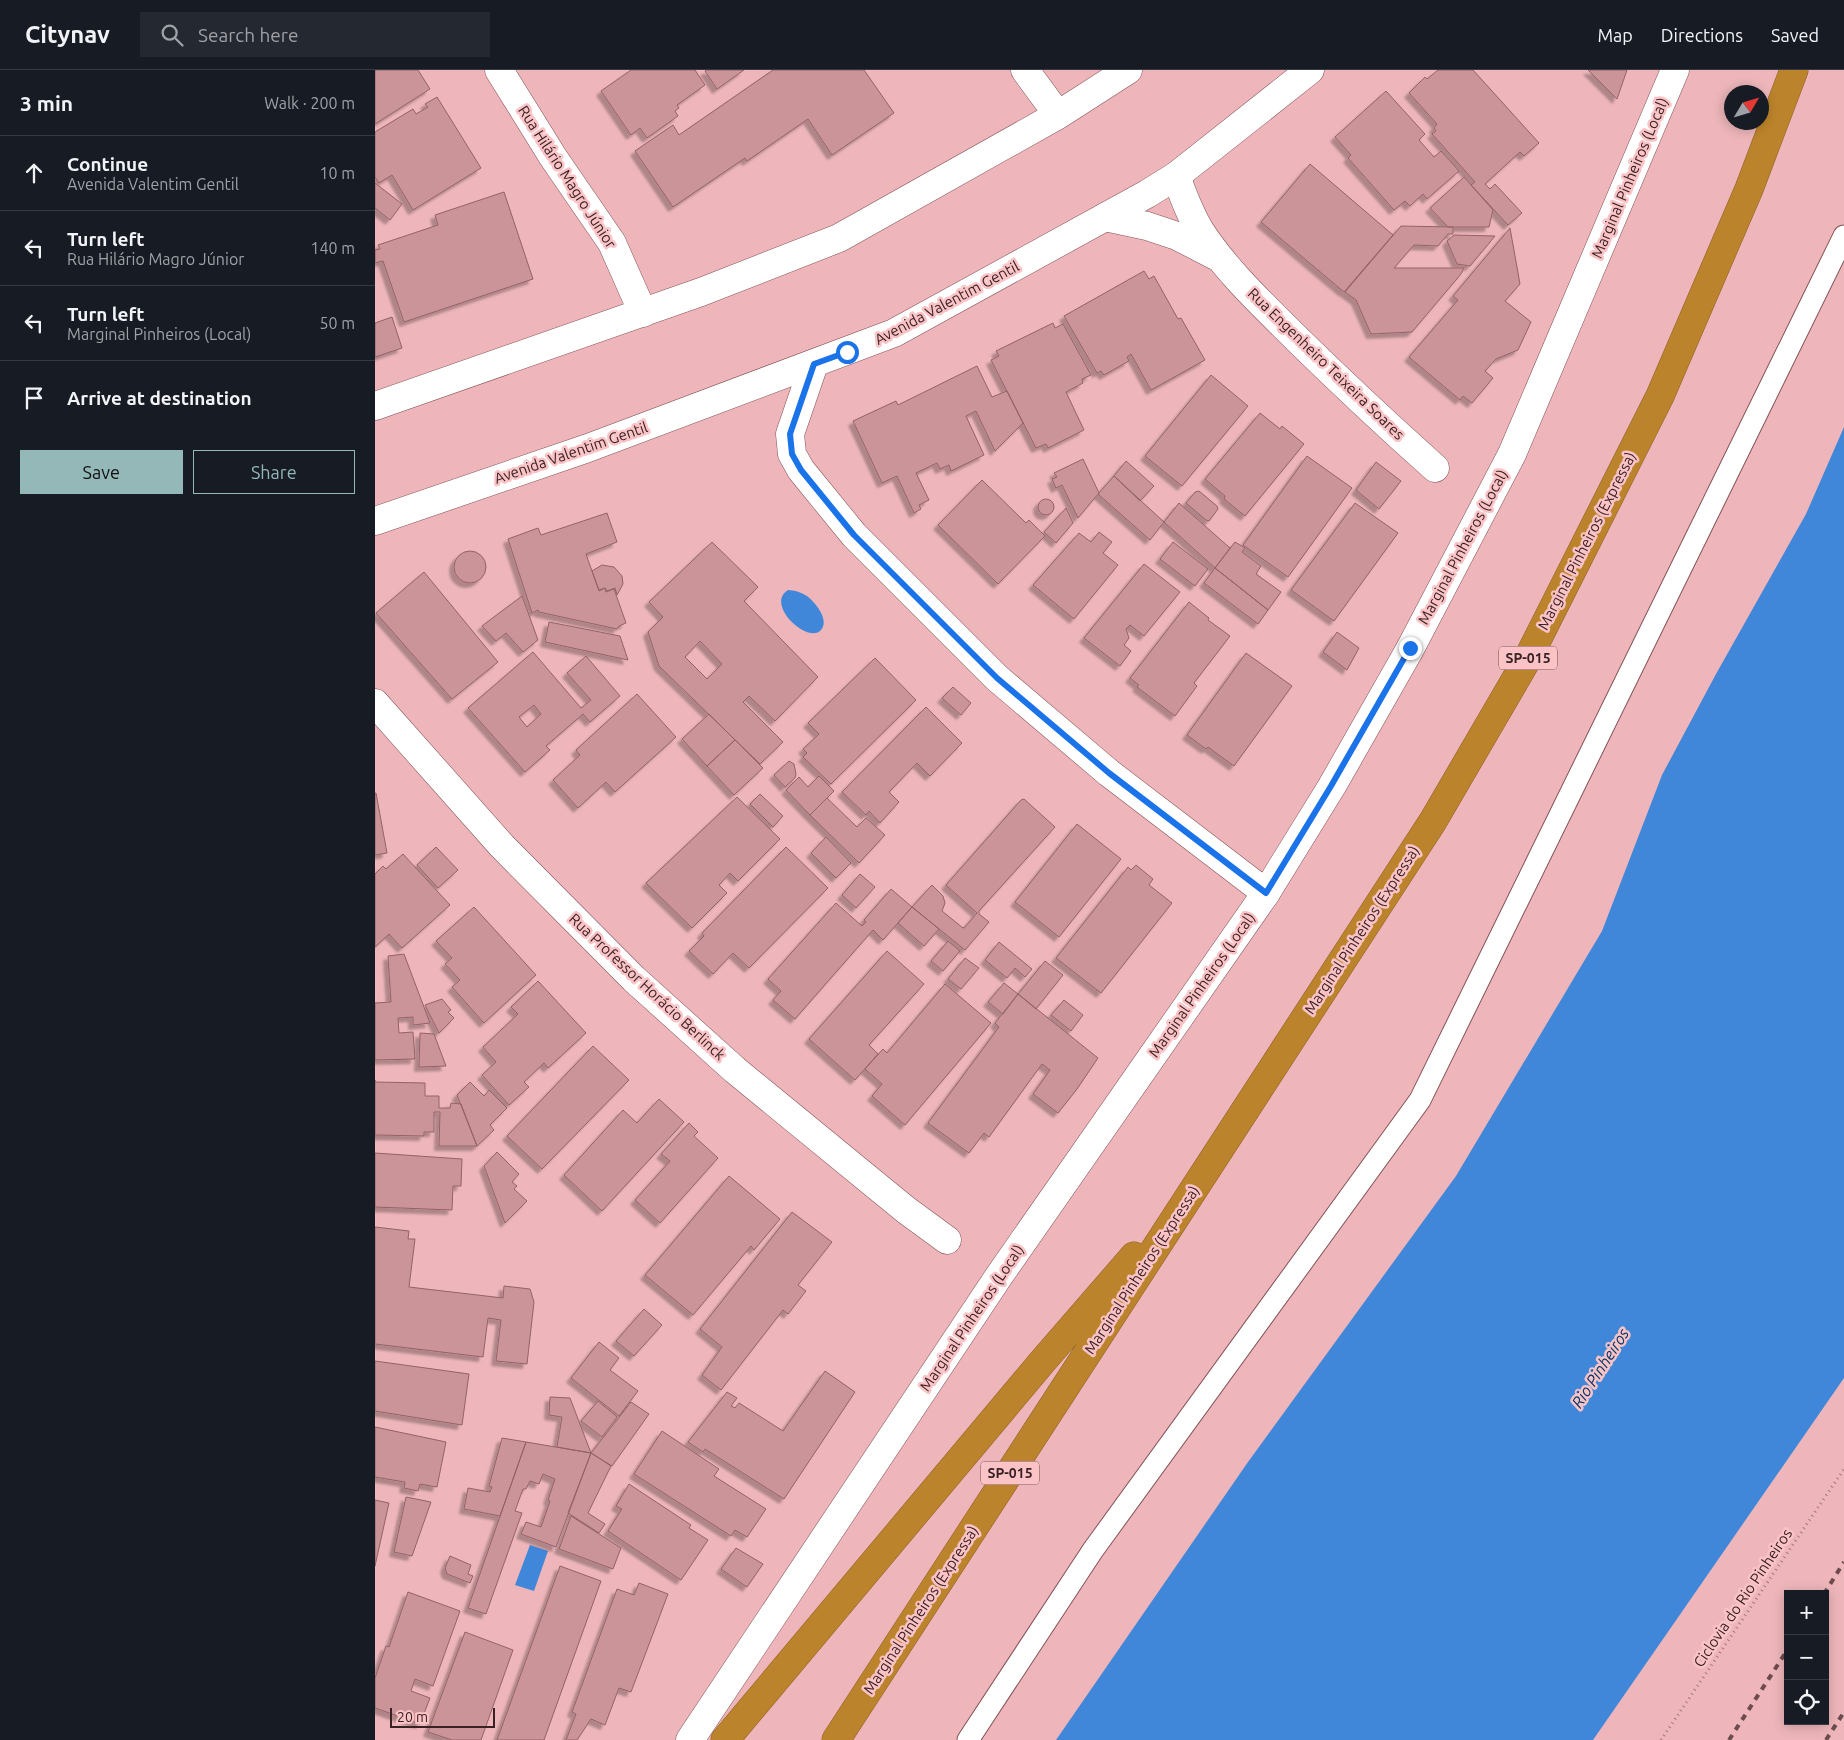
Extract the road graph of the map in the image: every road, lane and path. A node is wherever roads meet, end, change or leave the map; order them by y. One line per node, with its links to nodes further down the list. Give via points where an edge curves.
1 (499, 70): 12 (street, Rua Hilário Magro Júnior, via 612,243)
2 (1025, 70): 7 (street)
3 (1128, 70): 7 (street)
4 (1310, 70): 8 (street, Avenida Valentim Gentil)
5 (1675, 70): 18 (street, Marginal Pinheiros (Local), via 1512,454 1410,648)
6 (1794, 70): 19 (highway, Marginal Pinheiros (Expressa) / SP-015, via 1749,189 1660,396 1528,658 1433,821)
7 (1058, 115): 12 (street, via 839,238)
8 (1177, 176): 9 (street, Avenida Valentim Gentil); 11 (street, Rua Engenheiro Teixeira Soares, via 1200,230)
9 (1105, 217): 11 (street, Rua Engenheiro Teixeira Soares, via 1177,236); 13 (street, Avenida Valentim Gentil, via 894,334)
10 (1844, 236): 25 (lane, via 1420,1100 1093,1550)
11 (1220, 258): 15 (street, Rua Engenheiro Teixeira Soares, via 1359,400)
12 (643, 313): 14 (street)
13 (814, 364): 16 (street, Avenida Valentim Gentil, via 589,448); 18 (street, via 790,434 792,454 801,470 854,535 997,678 1109,773)
14 (375, 406)
15 (1435, 468)
16 (375, 521)
17 (375, 703): 20 (street, Rua Professor Horácio Berlinck, via 502,846 634,978 735,1070)
18 (1266, 893): 22 (street, Marginal Pinheiros (Local), via 999,1276)
19 (1184, 1205): 23 (highway, via 1082,1316); 24 (highway, Marginal Pinheiros (Expressa) / SP-015)
20 (947, 1240)
21 (1844, 1469): 26 (path, Ciclovia do Rio Pinheiros)
22 (690, 1740)
23 (725, 1740)
24 (836, 1740)
25 (968, 1740)
26 (1661, 1740)

